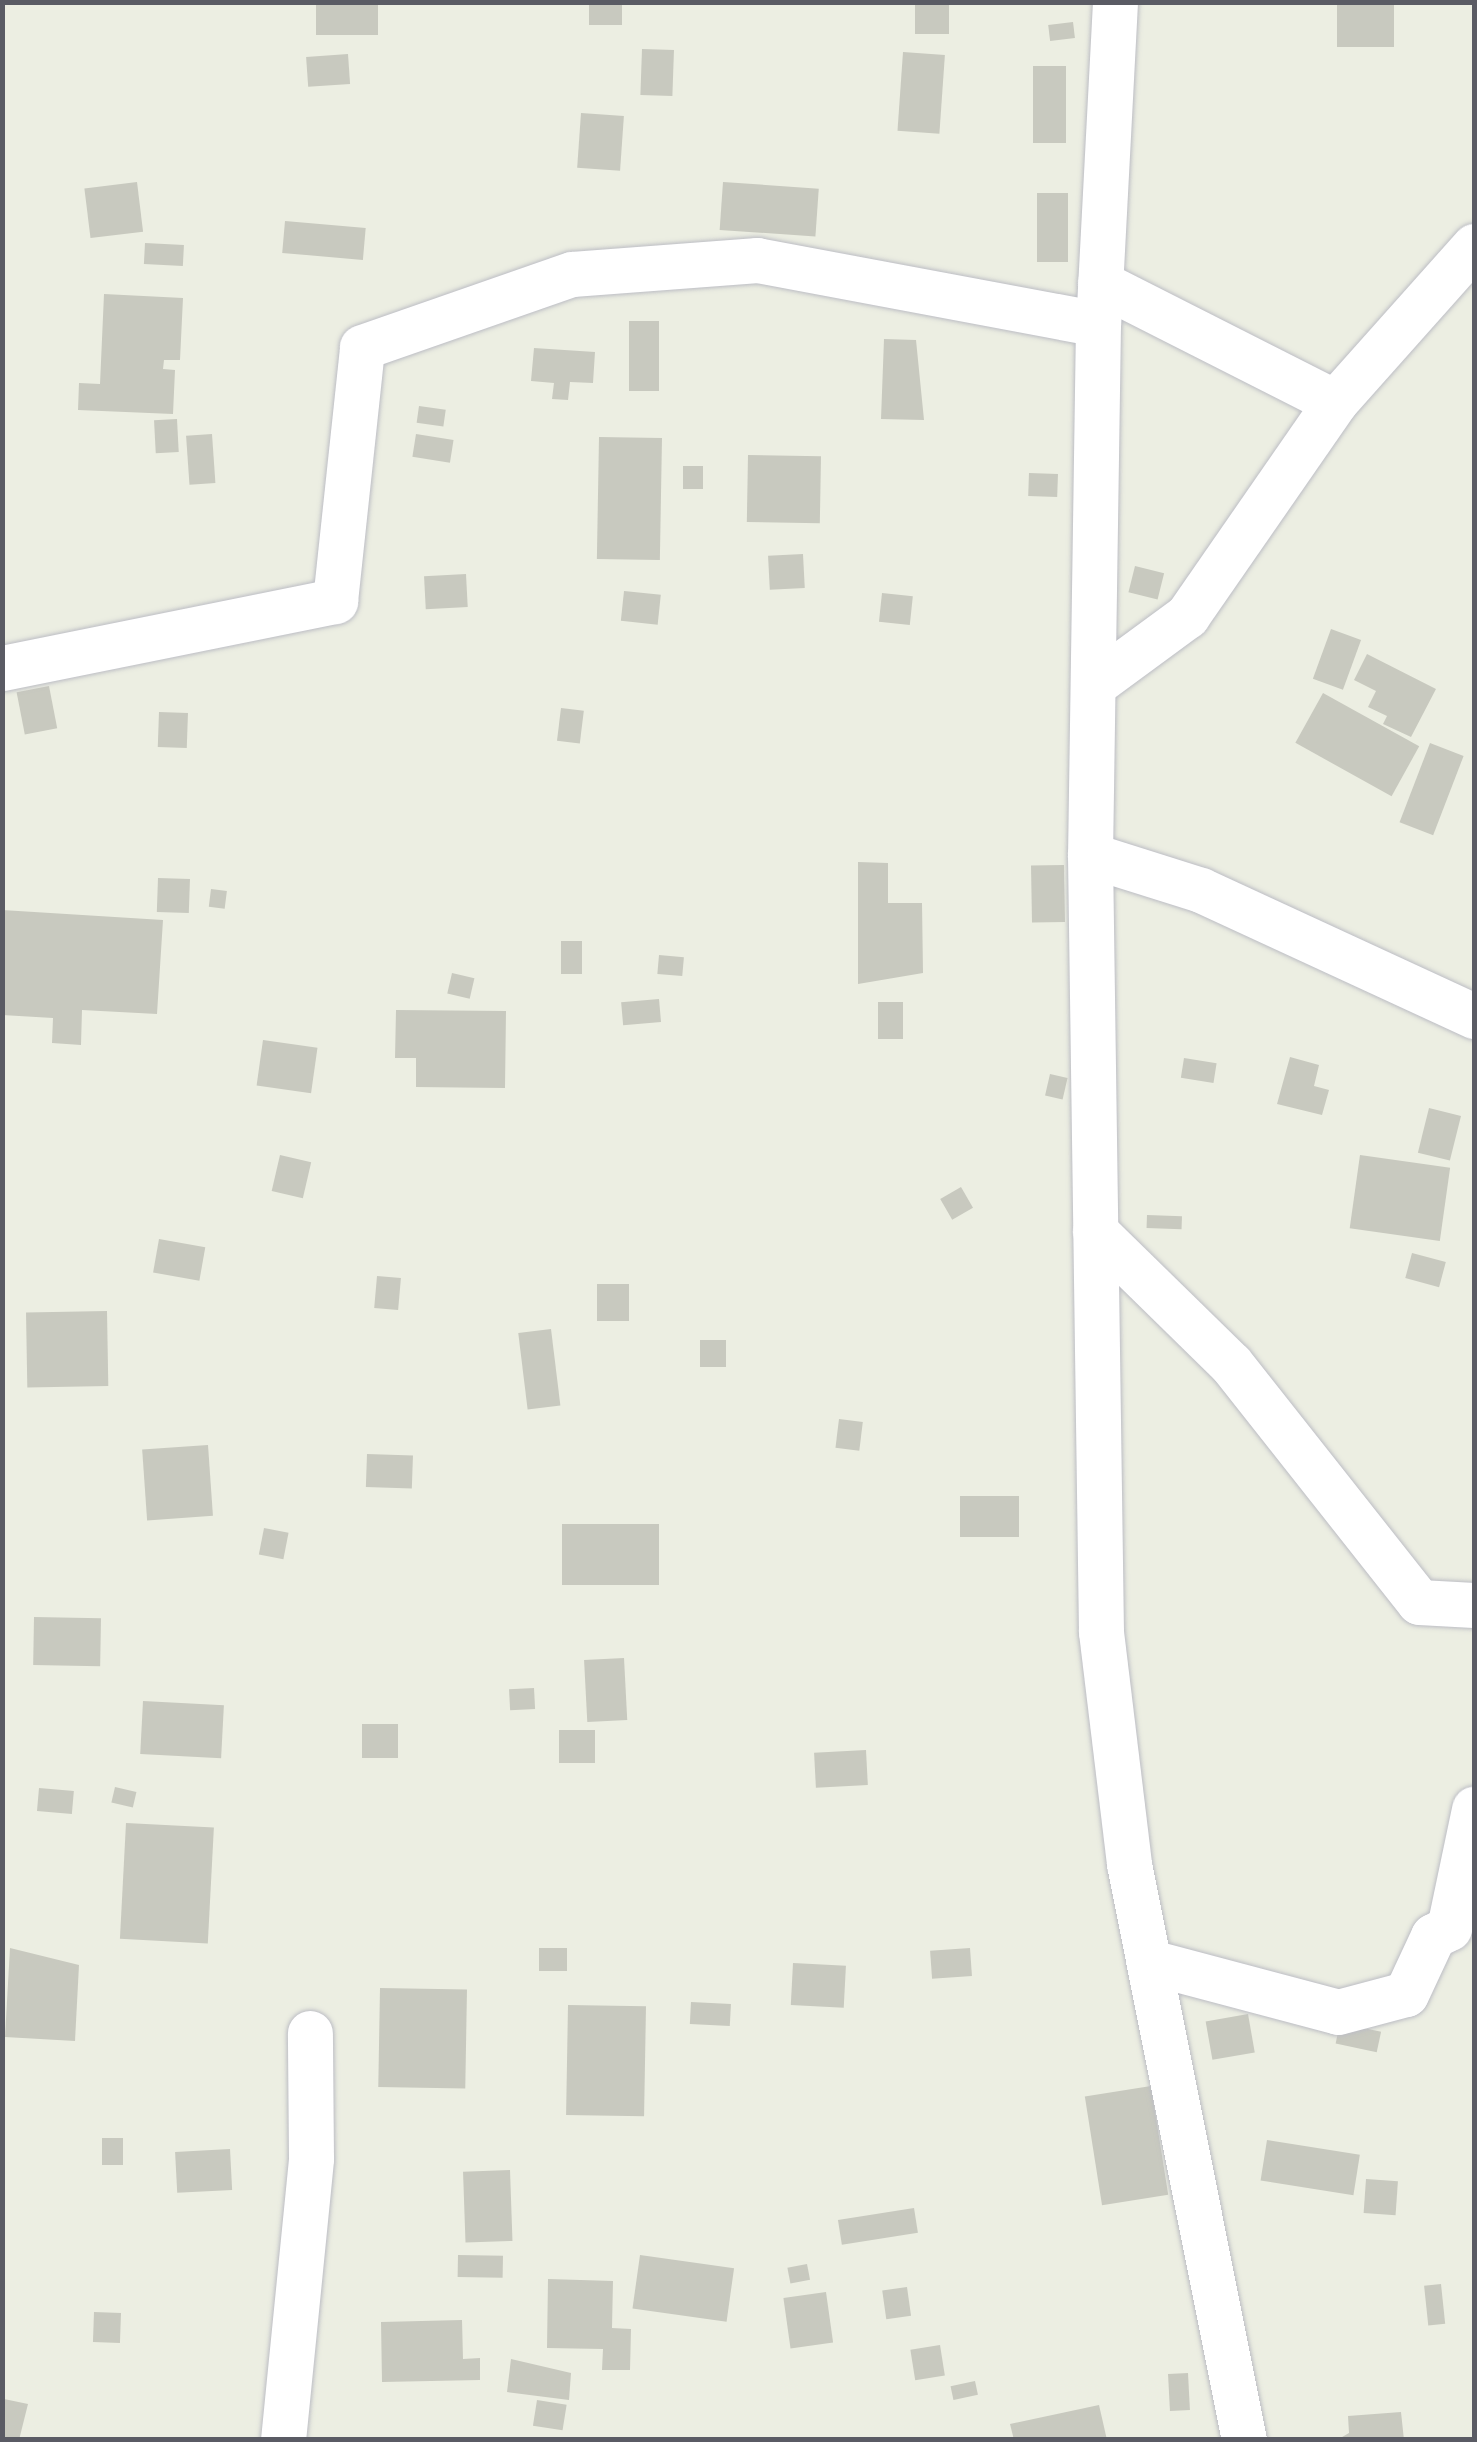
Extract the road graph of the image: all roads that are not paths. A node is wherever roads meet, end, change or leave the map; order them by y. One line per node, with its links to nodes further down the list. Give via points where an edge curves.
1 (1114, 2): 3 (street)
2 (1474, 246): 4 (street)
3 (1099, 304): 4 (street); 5 (street, via 757,260 572,274 362,346 335,601); 6 (street)
4 (1335, 402): 6 (street, via 1187,616)
5 (2, 668)
6 (1096, 682): 7 (street)
7 (1090, 855): 8 (street, via 1201,890); 9 (street)
8 (1474, 1016)
9 (1094, 1231): 10 (street, via 1231,1364 1419,1602); 12 (street, via 1101,1632 1129,1864)
10 (1474, 1606)
11 (1474, 1809): 12 (street, via 1450,1928 1433,1936 1406,1994 1338,2012)
12 (1154, 1963): 15 (street)
13 (310, 2033): 14 (street, via 311,2158)
14 (283, 2440)
15 (1244, 2440)

